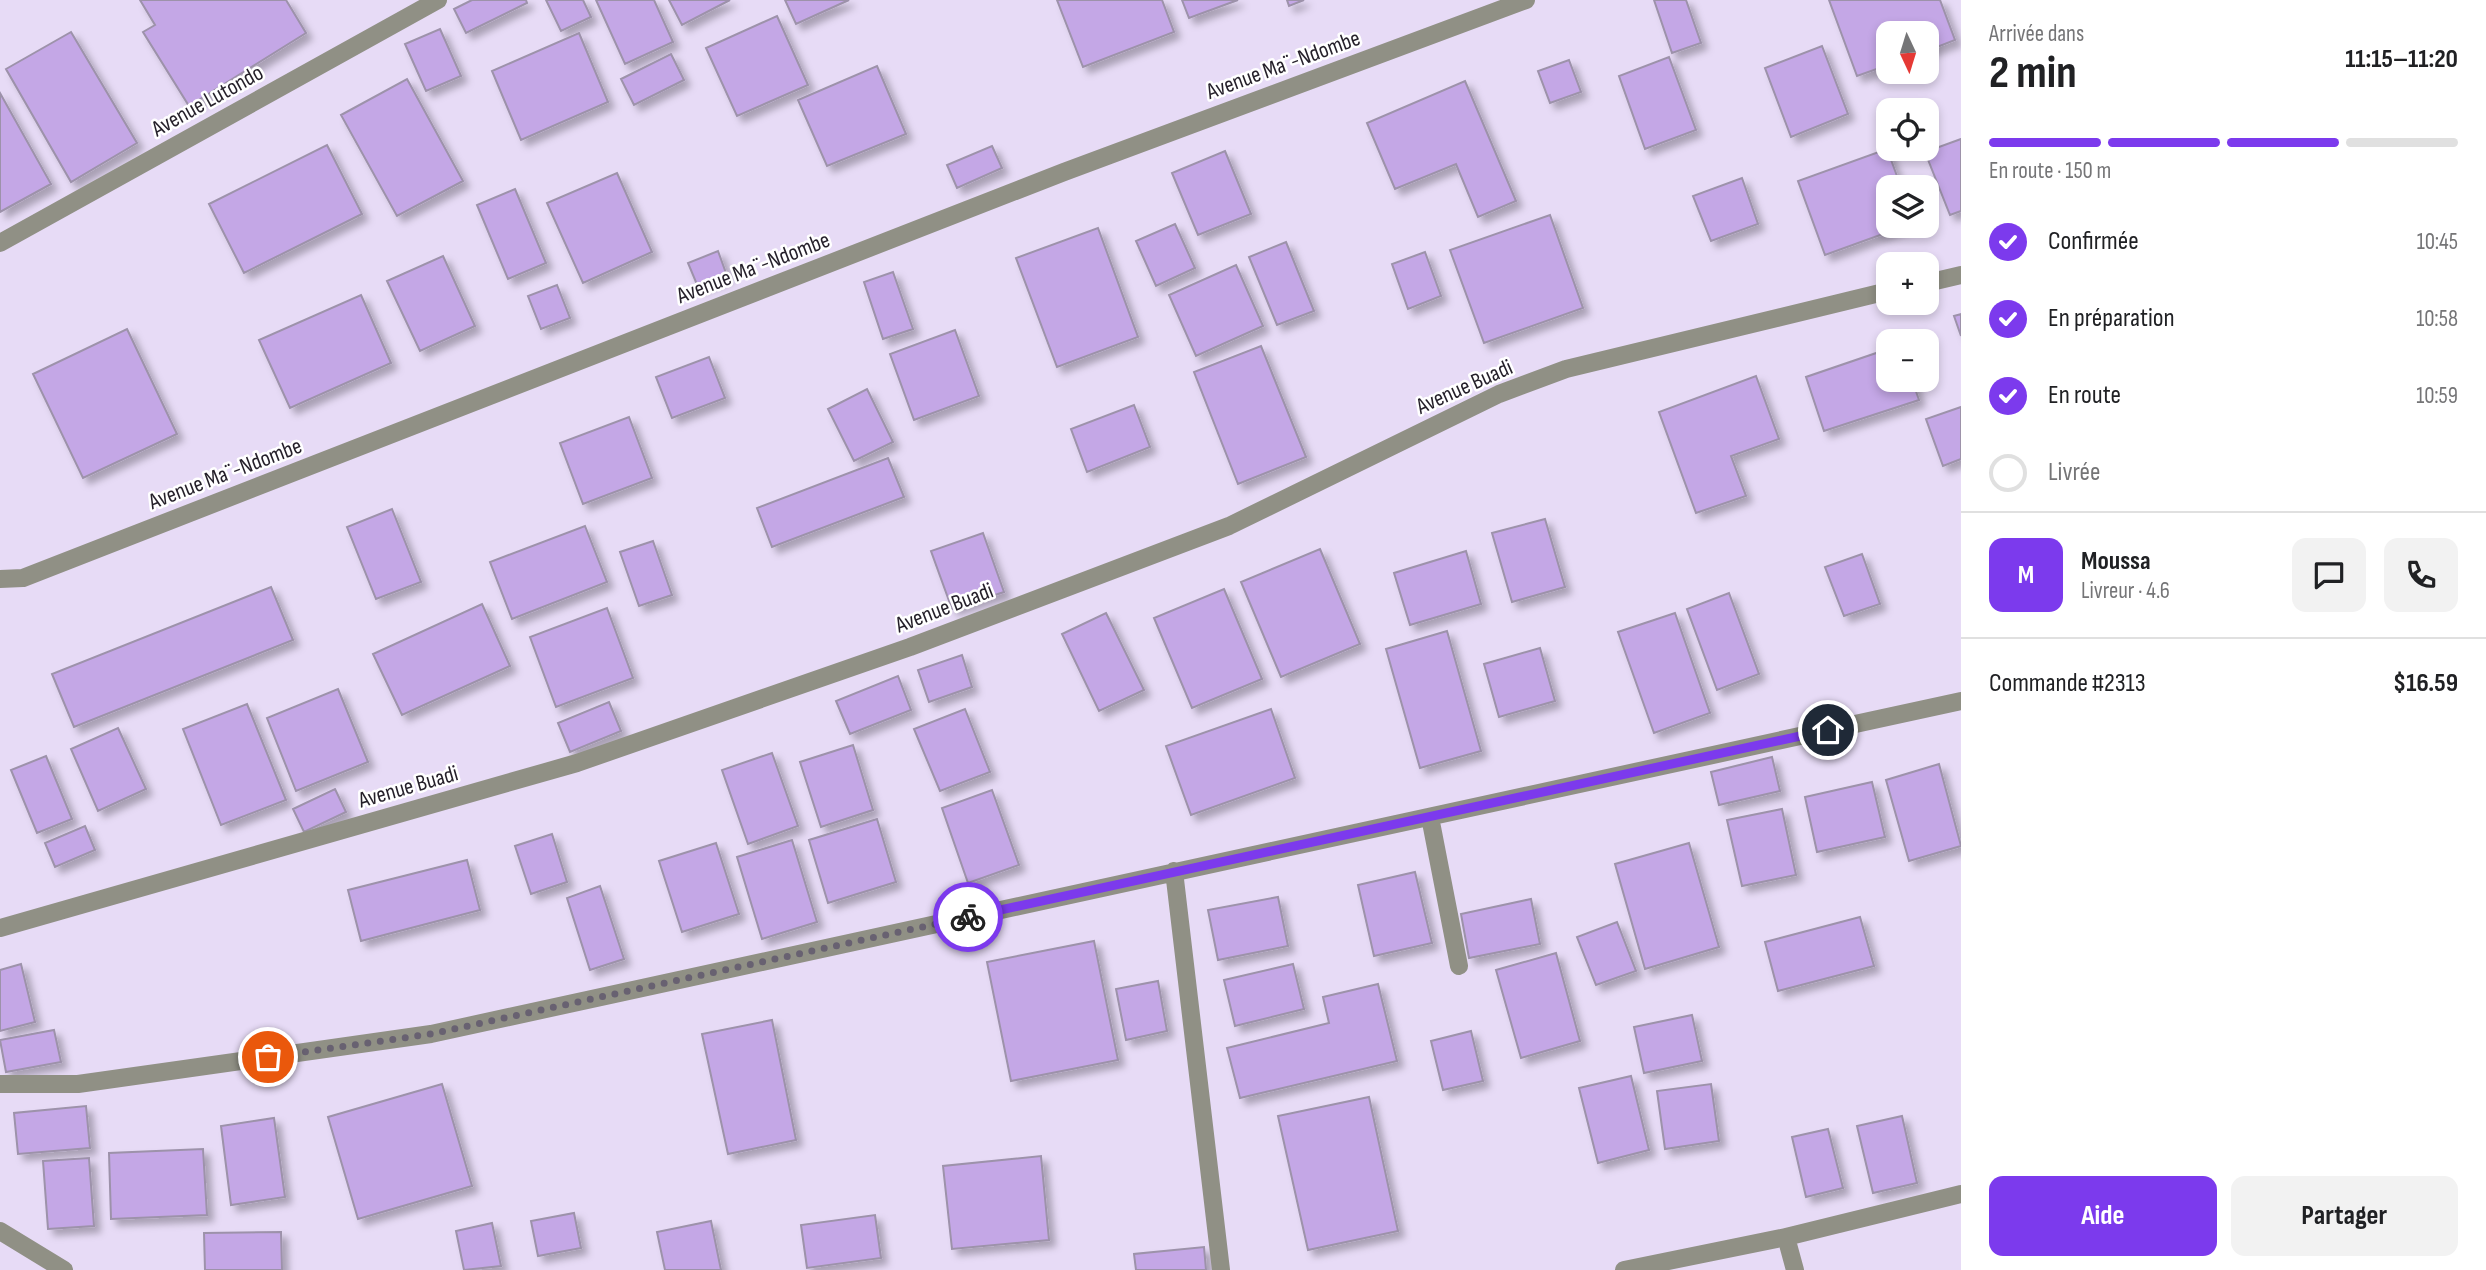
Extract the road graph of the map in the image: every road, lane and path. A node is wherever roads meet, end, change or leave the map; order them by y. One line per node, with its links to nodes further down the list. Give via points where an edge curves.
1 (438, 0): 3 (street, Avenue Lutondo)
2 (1526, 0): 7 (street, Avenue Ma¨-Ndombe, via 1064,172 23,578)
3 (0, 243)
4 (1961, 275): 5 (street)
5 (1939, 280)
6 (1876, 294): 11 (street, Avenue Buadi, via 1566,369 1499,394 1229,526 910,647 577,764)
7 (0, 579)
8 (1961, 701): 9 (street)
9 (1430, 817): 10 (street); 12 (street)
10 (1174, 872): 13 (street, via 431,1034 78,1084); 18 (street)
11 (0, 928)
12 (1459, 966)
13 (0, 1084)
14 (1961, 1194): 16 (street)
15 (0, 1231): 17 (street)
16 (1786, 1237): 19 (street); 20 (street)
17 (64, 1270)
18 (1221, 1270)
19 (1624, 1270)
20 (1795, 1270)

